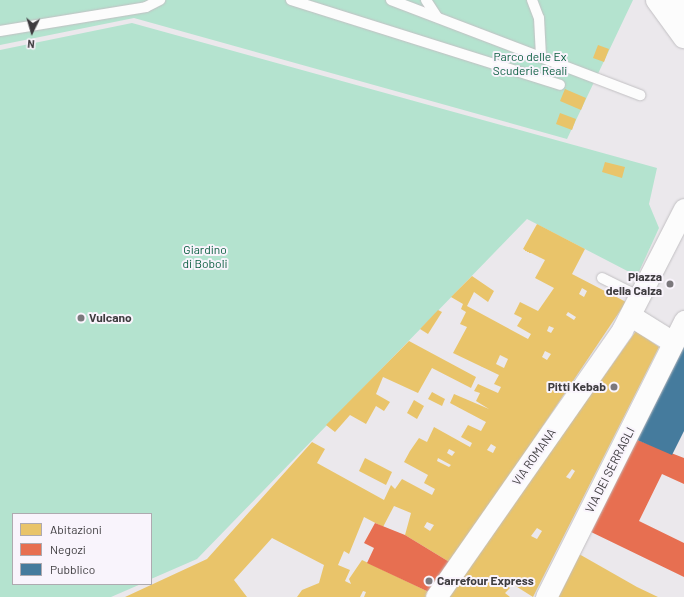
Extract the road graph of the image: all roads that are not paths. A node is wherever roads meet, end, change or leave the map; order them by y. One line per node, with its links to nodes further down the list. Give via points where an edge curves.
1 (160, 0): 10 (lane, via 146,7)
2 (291, 0): 13 (lane)
3 (391, 0): 9 (lane)
4 (426, 0): 9 (lane)
5 (532, 0): 12 (lane, via 539,18)
6 (657, 0): 11 (main road)
7 (672, 0): 8 (main road)
8 (684, 8)
9 (437, 17): 12 (lane)
10 (0, 31)
11 (684, 37)
12 (541, 55): 14 (lane)
13 (560, 85)
14 (640, 95)
15 (684, 209): 17 (street)
16 (602, 278): 17 (lane)
17 (640, 297): 18 (street)
18 (630, 316): 20 (street); 21 (street, VIA ROMANA)
19 (684, 321): 20 (street)
20 (673, 342): 22 (street, VIA DEI SERRAGLI)
21 (436, 597)
22 (546, 597)

